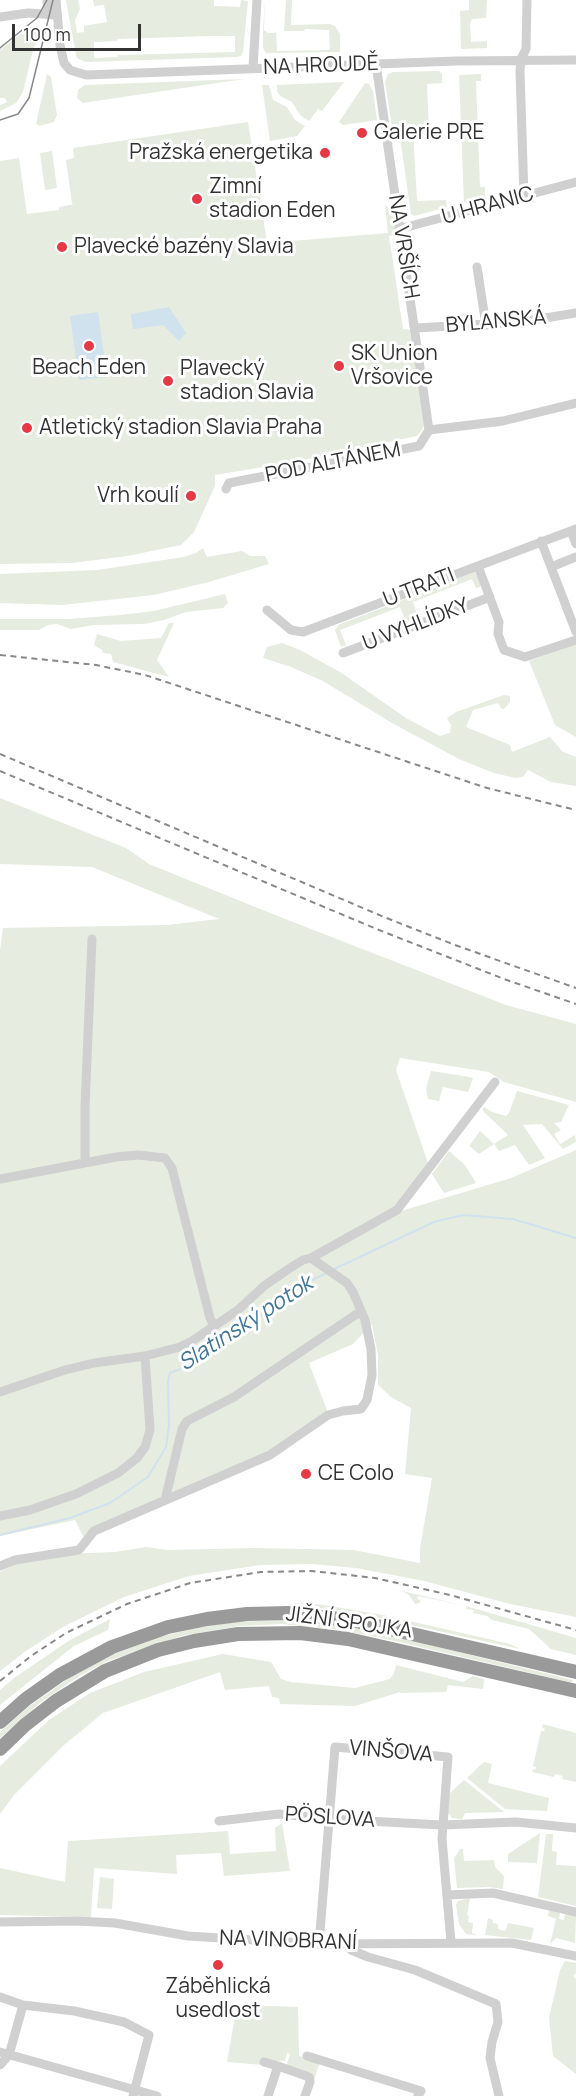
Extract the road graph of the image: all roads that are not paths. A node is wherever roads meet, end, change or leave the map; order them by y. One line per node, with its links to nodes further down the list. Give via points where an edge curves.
1 (47, 0): 5 (street)
2 (56, 0): 5 (street)
3 (257, 0): 10 (street)
4 (527, 0): 7 (street, via 526,49)
5 (52, 14): 6 (street); 10 (street, NA HROUDĚ, via 67,68 86,75)
6 (0, 17)
7 (521, 59): 8 (street, NA HROUDĚ); 9 (street, NA HROUDĚ); 12 (street)
8 (576, 60)
9 (376, 64): 10 (street, NA HROUDĚ); 13 (street, NA VRŠÍCH)
10 (253, 68)
11 (576, 182): 12 (street, U HRANIC)
12 (524, 197): 13 (street, U HRANIC)
13 (399, 229): 17 (street, NA VRŠÍCH)
14 (477, 267): 16 (street)
15 (576, 313): 16 (street, BYLANSKÁ)
16 (486, 325): 17 (street, BYLANSKÁ)
17 (416, 328): 19 (street, NA VRŠÍCH)
18 (576, 403): 19 (street, via 503,421)
19 (429, 430): 20 (street, POD ALTÁNEM, via 418,446 229,483)
20 (226, 489)
21 (574, 530): 22 (street, U TRATI); 23 (street)
22 (542, 542): 25 (street, U TRATI); 26 (street)
23 (576, 544)
24 (576, 557): 26 (street)
25 (478, 566): 27 (street); 28 (street, U TRATI, via 303,632 291,630)
26 (551, 567): 29 (street)
27 (490, 597): 30 (street, via 504,650 525,657); 31 (street, U VYHLÍDKY)
28 (267, 610)
29 (576, 632)
30 (576, 640)
31 (343, 653)
32 (92, 939): 34 (street)
33 (495, 1082): 36 (street, via 397,1210)
34 (86, 1163): 35 (street); 38 (street, via 138,1155 165,1158 172,1168)
35 (0, 1179)
36 (311, 1258): 37 (street, via 347,1283); 38 (street, via 276,1277)
37 (361, 1311): 41 (street, via 230,1400 187,1421); 41 (street, via 371,1349 372,1375 361,1409 328,1415 270,1455)
38 (214, 1326): 39 (street, via 180,1347)
39 (145, 1356): 40 (street, via 65,1370); 42 (street, via 150,1430 137,1458 118,1473 76,1494)
40 (0, 1392)
41 (165, 1500): 43 (street, via 94,1531 79,1550)
42 (0, 1516)
43 (0, 1566)
44 (576, 1672): 46 (highway, JIŽNÍ SPOJKA, via 356,1621 298,1614 247,1614 168,1627 112,1647 60,1675)
45 (576, 1691): 47 (highway, JIŽNÍ SPOJKA, via 348,1639 280,1632 238,1634 167,1648 105,1671 56,1701)
46 (0, 1722)
47 (0, 1749)
48 (328, 1819): 49 (street, PÖSLOVA, via 279,1814); 50 (street, PÖSLOVA); 50 (street, VINŠOVA, via 335,1747 448,1757); 56 (street)
49 (219, 1821)
50 (442, 1825): 51 (street, PÖSLOVA, via 516,1822); 52 (street)
51 (576, 1828)
52 (447, 1895): 53 (street, via 493,1893); 55 (street)
53 (576, 1912)
54 (0, 1922): 56 (street, NA VINOBRANÍ, via 115,1923 188,1936)
55 (452, 1942): 57 (street, NA VINOBRANÍ); 58 (street, NA VINOBRANÍ, via 512,1943)
56 (319, 1944): 57 (street, NA VINOBRANÍ)
57 (348, 1946): 71 (street, via 496,2004 498,2022 490,2058)
58 (576, 1956)
59 (0, 1997): 60 (street)
60 (23, 2005): 61 (street); 66 (street, via 124,2022 149,2035)
61 (4, 2053): 64 (street); 66 (street)
62 (307, 2056): 67 (street)
63 (264, 2062): 65 (street)
64 (0, 2065)
65 (278, 2066): 69 (street); 70 (street, via 310,2079)
66 (134, 2093): 68 (street)
67 (419, 2093)
68 (157, 2096)
69 (268, 2096)
70 (305, 2096)
71 (499, 2096)

